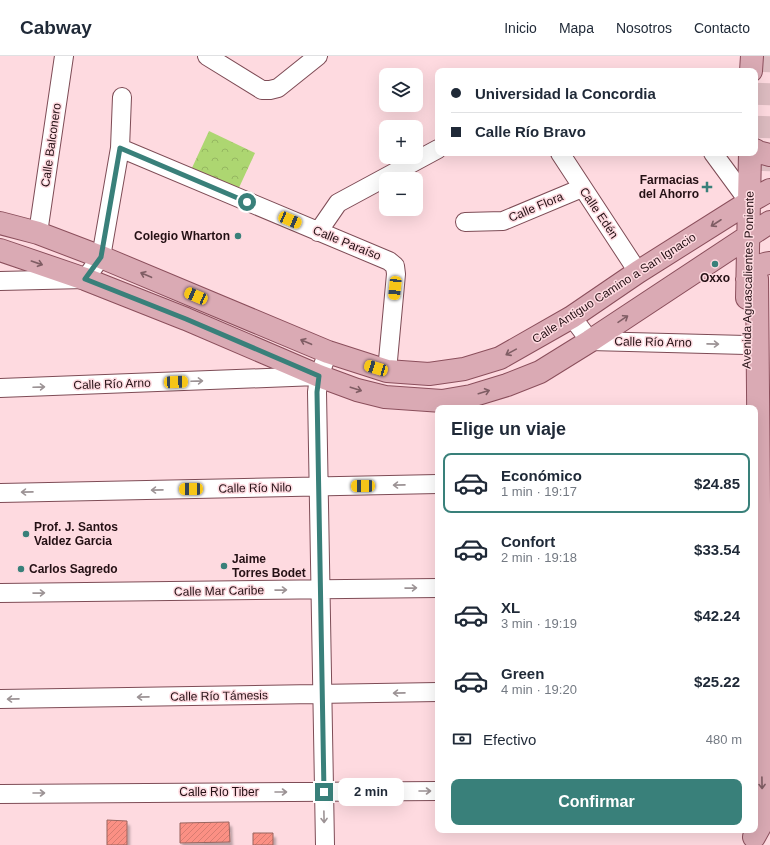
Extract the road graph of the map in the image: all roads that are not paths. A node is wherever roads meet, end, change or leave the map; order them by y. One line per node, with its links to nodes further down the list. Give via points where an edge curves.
1 (64, 56): 21 (street, Calle Balconero)
2 (208, 56): 3 (street, via 262,90 278,88)
3 (318, 56)
4 (752, 56): 5 (main road)
5 (751, 68)
6 (122, 97): 7 (street)
7 (120, 148): 20 (street, Calle Paraíso); 24 (street)
8 (435, 151): 20 (street, via 338,203)
9 (758, 151): 10 (main road)
10 (770, 155)
11 (562, 156): 14 (street, Calle Edén)
12 (715, 156): 16 (street)
13 (750, 156): 16 (main road, Avenida Aguascalientes Poniente)
14 (582, 188): 17 (street, Calle Flora, via 503,221); 25 (street, Calle Edén)
15 (770, 190): 16 (main road, Calle Antiguo Camino a San Ignacio)
16 (749, 202): 22 (main road, Avenida Aguascalientes Poniente); 25 (main road, Calle Antiguo Camino a San Ignacio, one-way to 25)
17 (465, 222)
18 (770, 222): 22 (main road)
19 (0, 223): 21 (main road, Calle Antiguo Camino a San Ignacio)
20 (318, 232): 33 (street, Calle Paraíso, via 389,261 395,266)
21 (38, 233): 24 (main road, Calle Antiguo Camino a San Ignacio)
22 (748, 236): 26 (main road, Avenida Aguascalientes Poniente); 30 (main road, one-way to 22)
23 (0, 250): 27 (main road, one-way to 27)
24 (101, 257): 27 (street); 32 (main road, Calle Antiguo Camino a San Ignacio, one-way to 24)
25 (638, 272): 29 (main road, Calle Antiguo Camino a San Ignacio)
26 (758, 274): 31 (main road, Avenida Aguascalientes Poniente); 49 (main road, Avenida Aguascalientes Poniente, one-way to 49, via 763,821)
27 (85, 279): 28 (street); 34 (main road)
28 (0, 281)
29 (572, 317): 30 (street); 33 (main road, Calle Antiguo Camino a San Ignacio, one-way to 33, via 500,358 429,374)
30 (590, 341): 31 (street, Calle Río Arno, one-way to 31); 34 (main road, one-way to 30, via 385,397 442,401 471,396 540,372)
31 (746, 345): 36 (main road, Avenida Aguascalientes Poniente)
32 (328, 352): 33 (main road, Calle Antiguo Camino a San Ignacio); 34 (street)
33 (386, 371)
34 (319, 376): 35 (street, Calle Río Arno, one-way to 34); 38 (street)
35 (0, 388)
36 (747, 405)
37 (435, 484): 38 (street, Calle Río Nilo, one-way to 38)
38 (319, 486): 39 (street, Calle Río Nilo, one-way to 39); 41 (street)
39 (0, 493)
40 (435, 588): 41 (street, Calle Mar Caribe, one-way to 40)
41 (320, 590): 42 (street, Calle Mar Caribe, one-way to 41); 44 (street)
42 (0, 593)
43 (435, 692): 44 (street, Calle Río Támesis, one-way to 44)
44 (322, 694): 45 (street, Calle Río Támesis, one-way to 45); 47 (street)
45 (0, 699)
46 (435, 791): 47 (street, Calle Río Tiber, one-way to 46)
47 (324, 792): 48 (street, Calle Río Tiber, one-way to 47); 50 (street, one-way to 50)
48 (0, 794)
49 (758, 830)
50 (325, 845)

